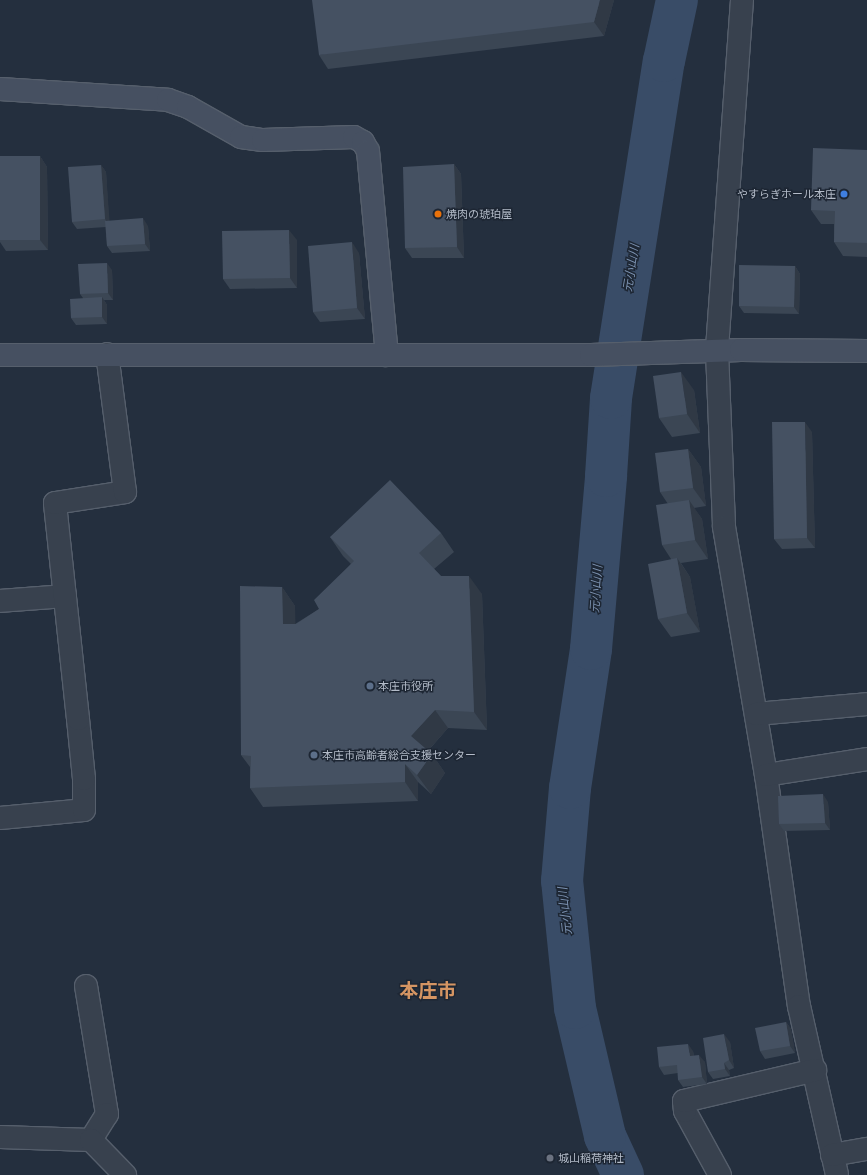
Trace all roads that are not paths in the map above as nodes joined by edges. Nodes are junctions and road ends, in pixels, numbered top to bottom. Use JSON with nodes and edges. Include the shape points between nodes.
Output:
{"nodes":[{"id":1,"x":742,"y":0,"type":"edge"},
{"id":2,"x":0,"y":89,"type":"edge"},
{"id":3,"x":867,"y":350,"type":"edge"},
{"id":4,"x":717,"y":351,"type":"junction"},
{"id":5,"x":107,"y":354,"type":"junction"},
{"id":6,"x":0,"y":355,"type":"edge"},
{"id":7,"x":387,"y":355,"type":"junction"},
{"id":8,"x":65,"y":596,"type":"junction"},
{"id":9,"x":0,"y":601,"type":"edge"},
{"id":10,"x":867,"y":704,"type":"edge"},
{"id":11,"x":756,"y":714,"type":"junction"},
{"id":12,"x":867,"y":759,"type":"edge"},
{"id":13,"x":766,"y":775,"type":"junction"},
{"id":14,"x":0,"y":818,"type":"edge"},
{"id":15,"x":86,"y":986,"type":"dead end"},
{"id":16,"x":815,"y":1070,"type":"junction"},
{"id":17,"x":0,"y":1137,"type":"edge"},
{"id":18,"x":91,"y":1140,"type":"junction"},
{"id":19,"x":867,"y":1149,"type":"edge"},
{"id":20,"x":835,"y":1165,"type":"edge"},
{"id":21,"x":125,"y":1175,"type":"edge"},
{"id":22,"x":720,"y":1175,"type":"edge"}],
"edges":[{"from":1,"to":4,"type":"street"},
{"from":2,"to":7,"type":"street","via":[[168,100],[188,107],[241,137],[264,140],[354,137],[363,142],[368,151]]},
{"from":3,"to":4,"type":"street"},
{"from":4,"to":7,"type":"street","via":[[590,355]]},
{"from":4,"to":11,"type":"street","via":[[724,527]]},
{"from":5,"to":6,"type":"street"},
{"from":5,"to":7,"type":"street"},
{"from":5,"to":8,"type":"street","via":[[125,492],[55,503]]},
{"from":8,"to":9,"type":"street"},
{"from":8,"to":14,"type":"street","via":[[84,779],[84,810]]},
{"from":10,"to":11,"type":"street"},
{"from":11,"to":13,"type":"street"},
{"from":12,"to":13,"type":"street"},
{"from":13,"to":16,"type":"street","via":[[799,1006]]},
{"from":15,"to":18,"type":"street","via":[[107,1114]]},
{"from":16,"to":20,"type":"street"},
{"from":16,"to":22,"type":"street","via":[[684,1101],[685,1112]]},
{"from":17,"to":18,"type":"street"},
{"from":18,"to":21,"type":"street"},
{"from":19,"to":20,"type":"street"}]}
